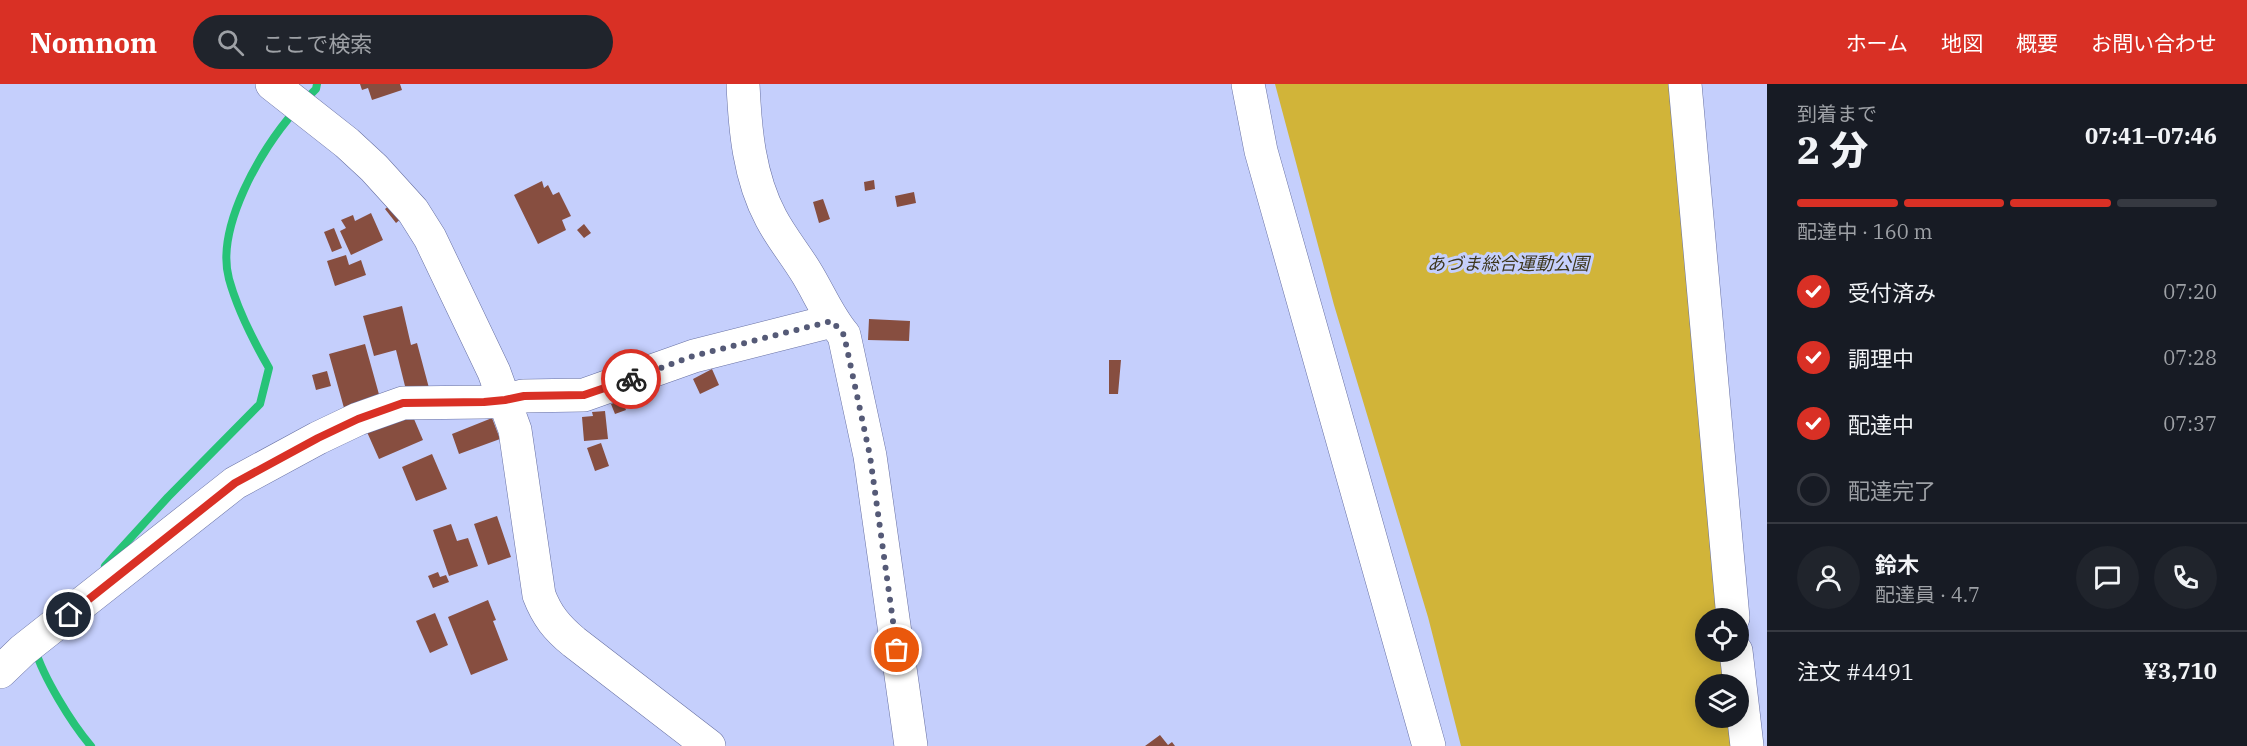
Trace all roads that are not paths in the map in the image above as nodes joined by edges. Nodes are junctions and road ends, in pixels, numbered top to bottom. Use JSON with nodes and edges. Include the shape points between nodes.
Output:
{"nodes":[{"id":1,"x":272,"y":84,"type":"edge"},
{"id":2,"x":742,"y":84,"type":"edge"},
{"id":3,"x":1248,"y":84,"type":"edge"},
{"id":4,"x":1685,"y":84,"type":"edge"},
{"id":5,"x":832,"y":321,"type":"junction"},
{"id":6,"x":505,"y":400,"type":"junction"},
{"id":7,"x":1732,"y":608,"type":"edge"},
{"id":8,"x":1737,"y":662,"type":"edge"},
{"id":9,"x":0,"y":672,"type":"edge"},
{"id":10,"x":709,"y":746,"type":"edge"},
{"id":11,"x":911,"y":746,"type":"edge"},
{"id":12,"x":1430,"y":746,"type":"edge"},
{"id":13,"x":1747,"y":746,"type":"edge"}],
"edges":[{"from":1,"to":6,"type":"street","via":[[347,143],[413,211],[445,266]]},
{"from":2,"to":5,"type":"street","via":[[744,121],[760,194]]},
{"from":3,"to":12,"type":"street","via":[[1261,152]]},
{"from":4,"to":7,"type":"street"},
{"from":5,"to":6,"type":"street","via":[[693,356],[584,395]]},
{"from":5,"to":11,"type":"street","via":[[844,335],[870,456]]},
{"from":6,"to":9,"type":"street","via":[[403,403],[337,428],[288,454],[235,483]]},
{"from":6,"to":10,"type":"street","via":[[515,430],[539,595],[546,613],[574,642]]},
{"from":8,"to":13,"type":"street"}]}
